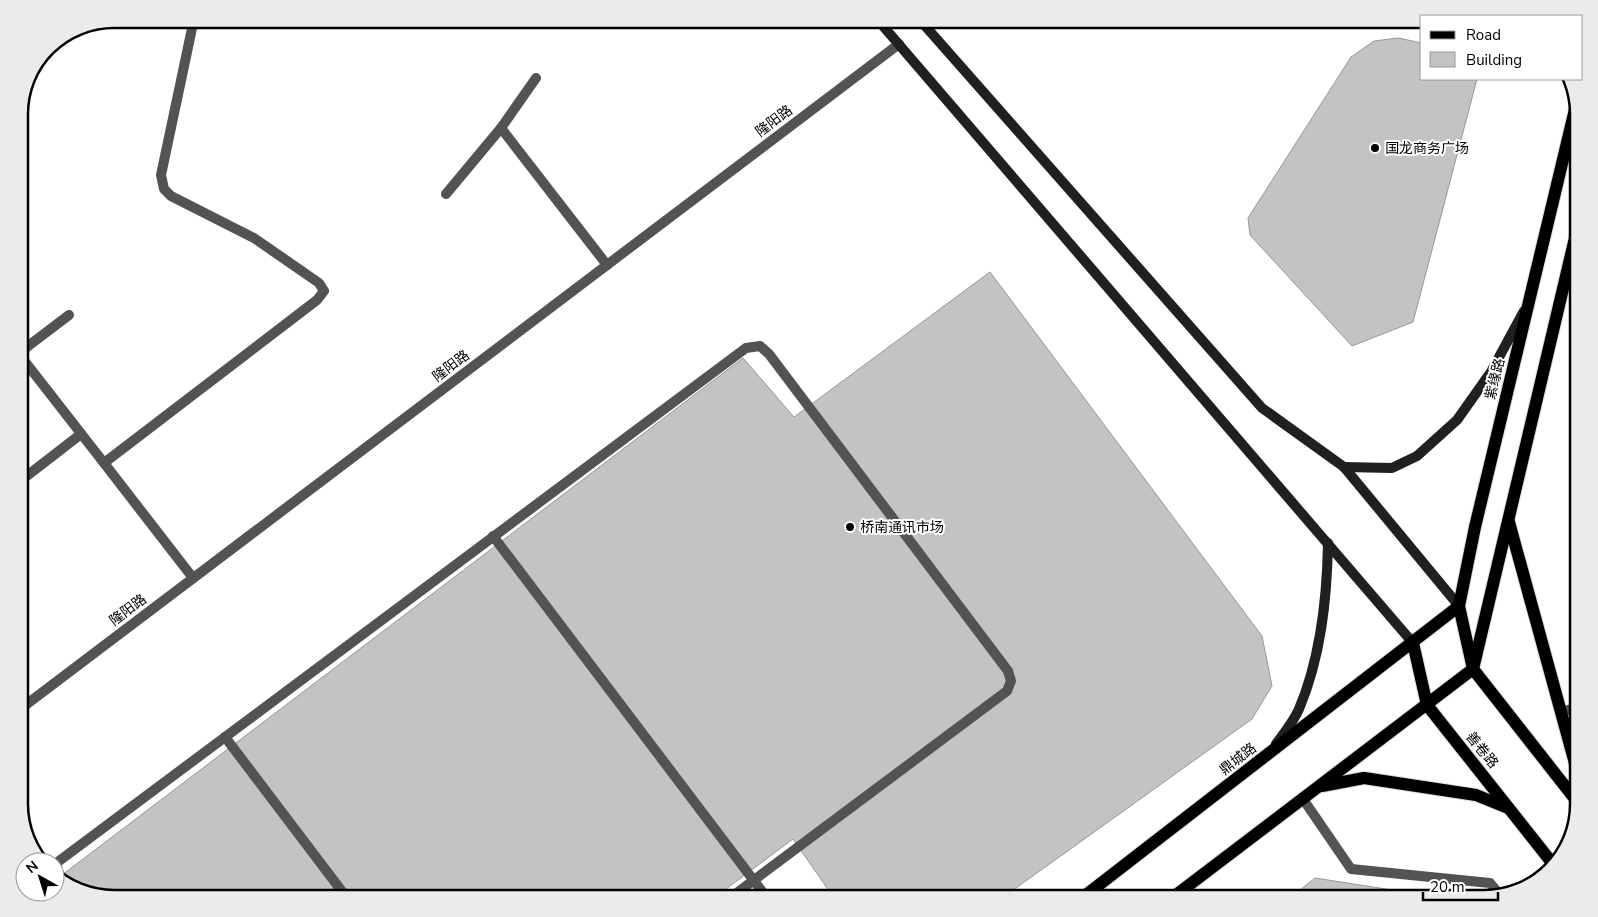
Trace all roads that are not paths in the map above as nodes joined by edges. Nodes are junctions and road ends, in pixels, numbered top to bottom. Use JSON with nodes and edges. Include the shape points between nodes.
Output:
{"nodes":[{"id":1,"x":192,"y":28,"type":"edge"},
{"id":2,"x":885,"y":28,"type":"edge"},
{"id":3,"x":927,"y":28,"type":"edge"},
{"id":4,"x":899,"y":44,"type":"junction"},
{"id":5,"x":536,"y":78,"type":"dead end"},
{"id":6,"x":501,"y":128,"type":"junction"},
{"id":7,"x":1570,"y":131,"type":"edge"},
{"id":8,"x":446,"y":194,"type":"dead end"},
{"id":9,"x":1570,"y":259,"type":"edge"},
{"id":10,"x":607,"y":264,"type":"junction"},
{"id":11,"x":1529,"y":301,"type":"junction"},
{"id":12,"x":69,"y":315,"type":"dead end"},
{"id":13,"x":28,"y":347,"type":"edge"},
{"id":14,"x":28,"y":366,"type":"edge"},
{"id":15,"x":81,"y":434,"type":"junction"},
{"id":16,"x":104,"y":463,"type":"junction"},
{"id":17,"x":1344,"y":466,"type":"junction"},
{"id":18,"x":28,"y":475,"type":"edge"},
{"id":19,"x":1508,"y":519,"type":"junction"},
{"id":20,"x":493,"y":536,"type":"junction"},
{"id":21,"x":1328,"y":543,"type":"junction"},
{"id":22,"x":193,"y":578,"type":"junction"},
{"id":23,"x":1460,"y":606,"type":"junction"},
{"id":24,"x":1413,"y":643,"type":"junction"},
{"id":25,"x":1473,"y":669,"type":"junction"},
{"id":26,"x":28,"y":703,"type":"edge"},
{"id":27,"x":1426,"y":705,"type":"junction"},
{"id":28,"x":1570,"y":710,"type":"edge"},
{"id":29,"x":1561,"y":712,"type":"junction"},
{"id":30,"x":225,"y":737,"type":"junction"},
{"id":31,"x":1570,"y":745,"type":"edge"},
{"id":32,"x":1271,"y":752,"type":"junction"},
{"id":33,"x":1320,"y":786,"type":"junction"},
{"id":34,"x":1570,"y":793,"type":"edge"},
{"id":35,"x":1303,"y":799,"type":"junction"},
{"id":36,"x":1510,"y":809,"type":"junction"},
{"id":37,"x":65,"y":857,"type":"edge"},
{"id":38,"x":1549,"y":860,"type":"edge"},
{"id":39,"x":754,"y":881,"type":"junction"},
{"id":40,"x":1495,"y":889,"type":"edge"},
{"id":41,"x":341,"y":890,"type":"edge"},
{"id":42,"x":741,"y":890,"type":"edge"},
{"id":43,"x":761,"y":890,"type":"edge"},
{"id":44,"x":1092,"y":890,"type":"edge"},
{"id":45,"x":1183,"y":890,"type":"edge"}],
"edges":[{"from":1,"to":16,"type":"street","via":[[161,175],[164,189],[171,196],[254,238],[319,282],[324,291],[317,300]]},
{"from":2,"to":4,"type":"main road"},
{"from":3,"to":17,"type":"main road","via":[[1262,408]]},
{"from":4,"to":10,"type":"street","name":"隆阳路"},
{"from":4,"to":21,"type":"main road"},
{"from":5,"to":6,"type":"street"},
{"from":6,"to":8,"type":"street"},
{"from":6,"to":10,"type":"street"},
{"from":7,"to":11,"type":"main road","name":"紫缘路"},
{"from":9,"to":19,"type":"main road"},
{"from":10,"to":22,"type":"street","name":"隆阳路"},
{"from":11,"to":17,"type":"main road","via":[[1485,380],[1457,420],[1424,450],[1392,468]]},
{"from":11,"to":23,"type":"main road","name":"紫缘路","via":[[1474,527]]},
{"from":12,"to":13,"type":"street"},
{"from":14,"to":15,"type":"street"},
{"from":15,"to":16,"type":"street"},
{"from":15,"to":18,"type":"street"},
{"from":16,"to":22,"type":"street"},
{"from":17,"to":23,"type":"main road"},
{"from":19,"to":25,"type":"main road"},
{"from":19,"to":29,"type":"main road"},
{"from":20,"to":30,"type":"street"},
{"from":20,"to":39,"type":"street"},
{"from":20,"to":39,"type":"street","via":[[746,348],[760,346],[769,354],[1008,671],[1011,681],[1007,691]]},
{"from":21,"to":24,"type":"main road"},
{"from":21,"to":32,"type":"main road","via":[[1322,624],[1311,675],[1299,710]]},
{"from":22,"to":26,"type":"street","name":"隆阳路"},
{"from":23,"to":24,"type":"main road"},
{"from":23,"to":25,"type":"main road"},
{"from":24,"to":27,"type":"main road","name":"善卷路"},
{"from":24,"to":32,"type":"main road","name":"鼎城路"},
{"from":25,"to":27,"type":"main road"},
{"from":25,"to":34,"type":"main road"},
{"from":27,"to":33,"type":"main road"},
{"from":27,"to":36,"type":"main road","name":"善卷路"},
{"from":28,"to":29,"type":"street"},
{"from":29,"to":31,"type":"main road"},
{"from":30,"to":37,"type":"street"},
{"from":30,"to":41,"type":"street"},
{"from":32,"to":44,"type":"main road","name":"鼎城路"},
{"from":33,"to":35,"type":"main road"},
{"from":33,"to":36,"type":"main road","via":[[1364,778],[1476,795]]},
{"from":35,"to":40,"type":"street","via":[[1351,869],[1490,883]]},
{"from":35,"to":45,"type":"main road"},
{"from":36,"to":38,"type":"main road","name":"善卷路"},
{"from":39,"to":42,"type":"street"},
{"from":39,"to":43,"type":"street"}]}
